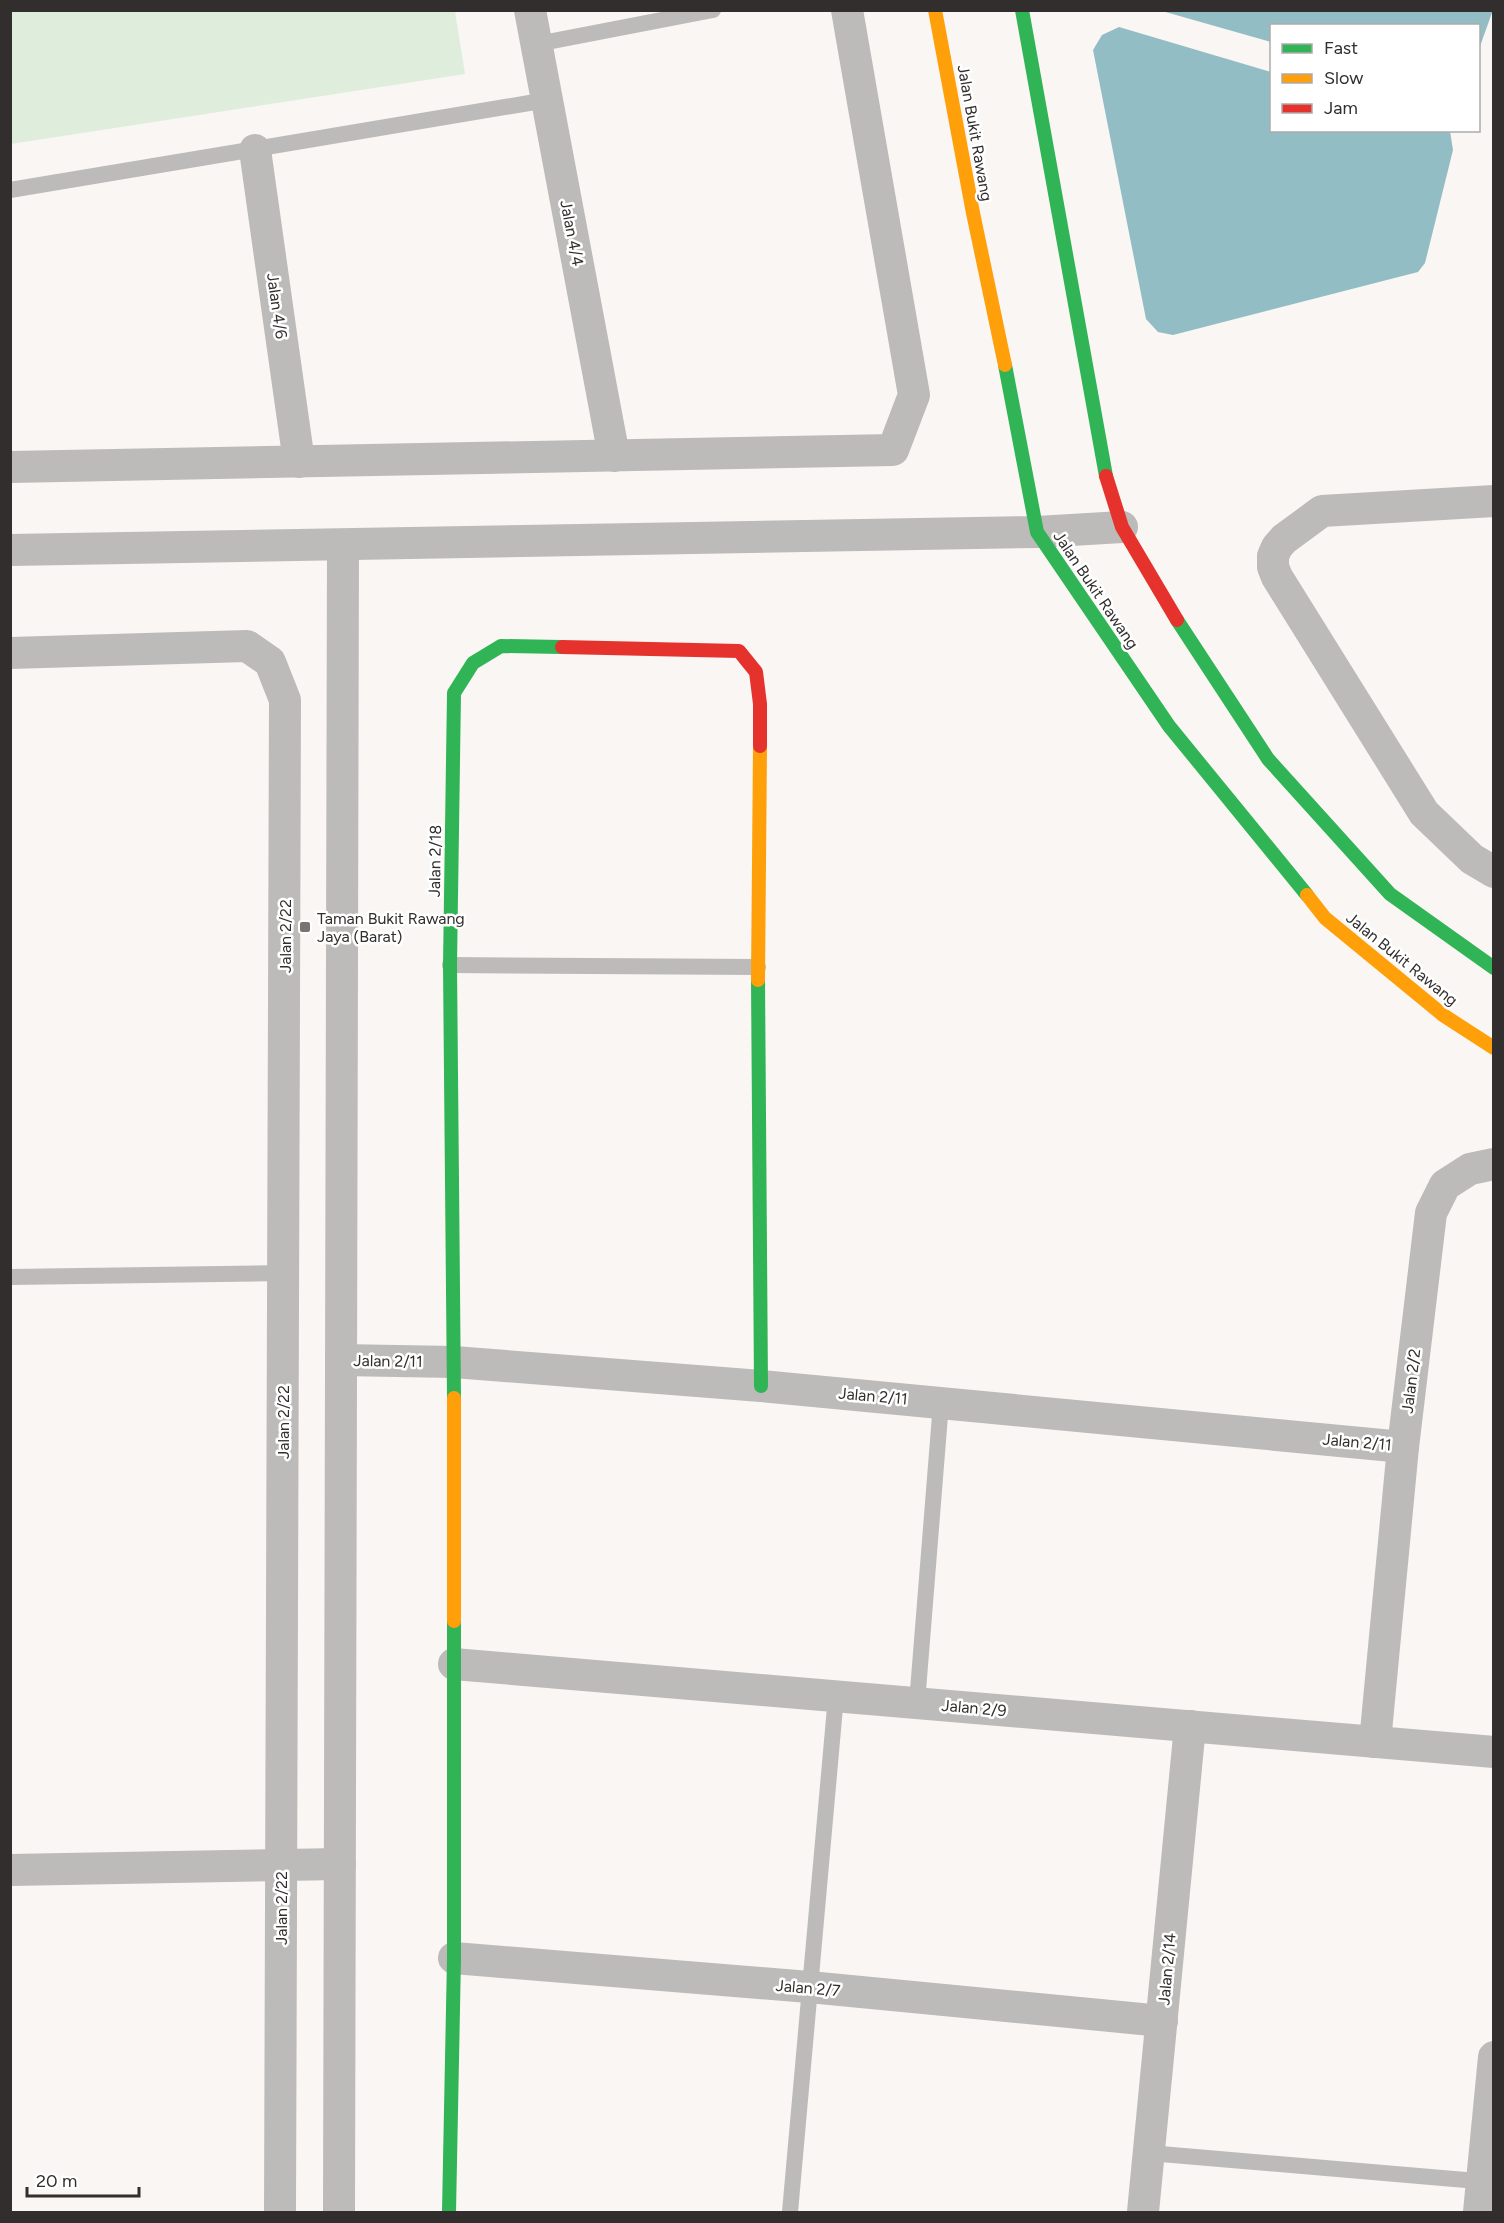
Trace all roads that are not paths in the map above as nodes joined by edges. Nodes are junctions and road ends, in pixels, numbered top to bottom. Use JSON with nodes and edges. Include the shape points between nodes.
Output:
{"nodes":[{"id":1,"x":530,"y":10,"type":"edge"},
{"id":2,"x":713,"y":10,"type":"edge"},
{"id":3,"x":847,"y":10,"type":"edge"},
{"id":4,"x":936,"y":10,"type":"edge"},
{"id":5,"x":1022,"y":10,"type":"edge"},
{"id":6,"x":537,"y":44,"type":"junction"},
{"id":7,"x":547,"y":100,"type":"junction"},
{"id":8,"x":255,"y":150,"type":"junction"},
{"id":9,"x":10,"y":190,"type":"edge"},
{"id":10,"x":614,"y":456,"type":"junction"},
{"id":11,"x":299,"y":462,"type":"junction"},
{"id":12,"x":10,"y":467,"type":"edge"},
{"id":13,"x":1494,"y":501,"type":"edge"},
{"id":14,"x":1122,"y":527,"type":"junction"},
{"id":15,"x":1037,"y":532,"type":"junction"},
{"id":16,"x":343,"y":544,"type":"junction"},
{"id":17,"x":11,"y":550,"type":"edge"},
{"id":18,"x":10,"y":653,"type":"edge"},
{"id":19,"x":1494,"y":872,"type":"edge"},
{"id":20,"x":450,"y":965,"type":"junction"},
{"id":21,"x":758,"y":967,"type":"junction"},
{"id":22,"x":1494,"y":968,"type":"edge"},
{"id":23,"x":1494,"y":1048,"type":"edge"},
{"id":24,"x":1494,"y":1164,"type":"edge"},
{"id":25,"x":284,"y":1273,"type":"junction"},
{"id":26,"x":10,"y":1276,"type":"edge"},
{"id":27,"x":341,"y":1360,"type":"junction"},
{"id":28,"x":454,"y":1362,"type":"junction"},
{"id":29,"x":761,"y":1386,"type":"junction"},
{"id":30,"x":941,"y":1402,"type":"junction"},
{"id":31,"x":1403,"y":1447,"type":"junction"},
{"id":32,"x":454,"y":1664,"type":"junction"},
{"id":33,"x":836,"y":1696,"type":"junction"},
{"id":34,"x":917,"y":1703,"type":"junction"},
{"id":35,"x":1190,"y":1726,"type":"junction"},
{"id":36,"x":1376,"y":1742,"type":"junction"},
{"id":37,"x":1494,"y":1752,"type":"edge"},
{"id":38,"x":340,"y":1864,"type":"junction"},
{"id":39,"x":282,"y":1865,"type":"junction"},
{"id":40,"x":10,"y":1870,"type":"edge"},
{"id":41,"x":454,"y":1958,"type":"junction"},
{"id":42,"x":809,"y":1988,"type":"junction"},
{"id":43,"x":1161,"y":2021,"type":"junction"},
{"id":44,"x":1494,"y":2057,"type":"edge"},
{"id":45,"x":1149,"y":2153,"type":"junction"},
{"id":46,"x":1488,"y":2182,"type":"edge"},
{"id":47,"x":280,"y":2212,"type":"edge"},
{"id":48,"x":339,"y":2212,"type":"edge"},
{"id":49,"x":450,"y":2212,"type":"edge"},
{"id":50,"x":790,"y":2212,"type":"edge"},
{"id":51,"x":1143,"y":2212,"type":"edge"},
{"id":52,"x":1479,"y":2212,"type":"edge"}],
"edges":[{"from":1,"to":6,"type":"street","name":"Jalan 4/4"},
{"from":2,"to":6,"type":"lane"},
{"from":3,"to":10,"type":"street","via":[[914,395],[892,450]]},
{"from":4,"to":15,"type":"street","name":"Jalan Bukit Rawang"},
{"from":5,"to":14,"type":"street","via":[[1104,465]]},
{"from":6,"to":7,"type":"street","name":"Jalan 4/4"},
{"from":7,"to":8,"type":"lane"},
{"from":7,"to":10,"type":"street","name":"Jalan 4/4"},
{"from":8,"to":9,"type":"lane"},
{"from":8,"to":11,"type":"street","name":"Jalan 4/6"},
{"from":10,"to":11,"type":"street"},
{"from":11,"to":12,"type":"street"},
{"from":13,"to":19,"type":"street","via":[[1322,511],[1277,547],[1273,567],[1424,813],[1472,860]]},
{"from":14,"to":15,"type":"street"},
{"from":14,"to":22,"type":"street","via":[[1184,632],[1268,759],[1390,894]]},
{"from":15,"to":16,"type":"street"},
{"from":15,"to":23,"type":"street","name":"Jalan Bukit Rawang","via":[[1169,726],[1325,918],[1443,1015]]},
{"from":16,"to":17,"type":"street"},
{"from":16,"to":27,"type":"street"},
{"from":18,"to":25,"type":"street","name":"Jalan 2/22","via":[[248,646],[270,662],[285,700]]},
{"from":20,"to":21,"type":"lane"},
{"from":20,"to":21,"type":"street","name":"Jalan 2/18","via":[[454,693],[473,663],[501,646],[739,651],[756,672],[760,704]]},
{"from":20,"to":28,"type":"street","name":"Jalan 2/18"},
{"from":21,"to":29,"type":"street"},
{"from":24,"to":31,"type":"street","name":"Jalan 2/2","via":[[1470,1168],[1445,1185],[1431,1213]]},
{"from":25,"to":26,"type":"lane"},
{"from":25,"to":39,"type":"street","name":"Jalan 2/22"},
{"from":27,"to":28,"type":"street","name":"Jalan 2/11"},
{"from":27,"to":38,"type":"street"},
{"from":28,"to":29,"type":"street","name":"Jalan 2/11"},
{"from":28,"to":32,"type":"street","name":"Jalan 2/18"},
{"from":29,"to":30,"type":"street","name":"Jalan 2/11"},
{"from":30,"to":31,"type":"street","name":"Jalan 2/11"},
{"from":30,"to":34,"type":"lane"},
{"from":31,"to":36,"type":"street","name":"Jalan 2/2"},
{"from":32,"to":33,"type":"street","name":"Jalan 2/9"},
{"from":32,"to":41,"type":"street","name":"Jalan 2/18"},
{"from":33,"to":34,"type":"street","name":"Jalan 2/9"},
{"from":33,"to":42,"type":"lane"},
{"from":34,"to":35,"type":"street","name":"Jalan 2/9"},
{"from":35,"to":36,"type":"street","name":"Jalan 2/9"},
{"from":35,"to":43,"type":"street","name":"Jalan 2/14"},
{"from":36,"to":37,"type":"street","name":"Jalan 2/9"},
{"from":38,"to":39,"type":"street"},
{"from":38,"to":48,"type":"street"},
{"from":39,"to":40,"type":"street"},
{"from":39,"to":47,"type":"street","name":"Jalan 2/22"},
{"from":41,"to":42,"type":"street","name":"Jalan 2/7"},
{"from":41,"to":49,"type":"street","name":"Jalan 2/18"},
{"from":42,"to":43,"type":"street","name":"Jalan 2/7"},
{"from":42,"to":50,"type":"lane"},
{"from":43,"to":45,"type":"street","name":"Jalan 2/14"},
{"from":44,"to":46,"type":"street"},
{"from":45,"to":46,"type":"lane"},
{"from":45,"to":51,"type":"street","name":"Jalan 2/14"},
{"from":46,"to":52,"type":"street"}]}
